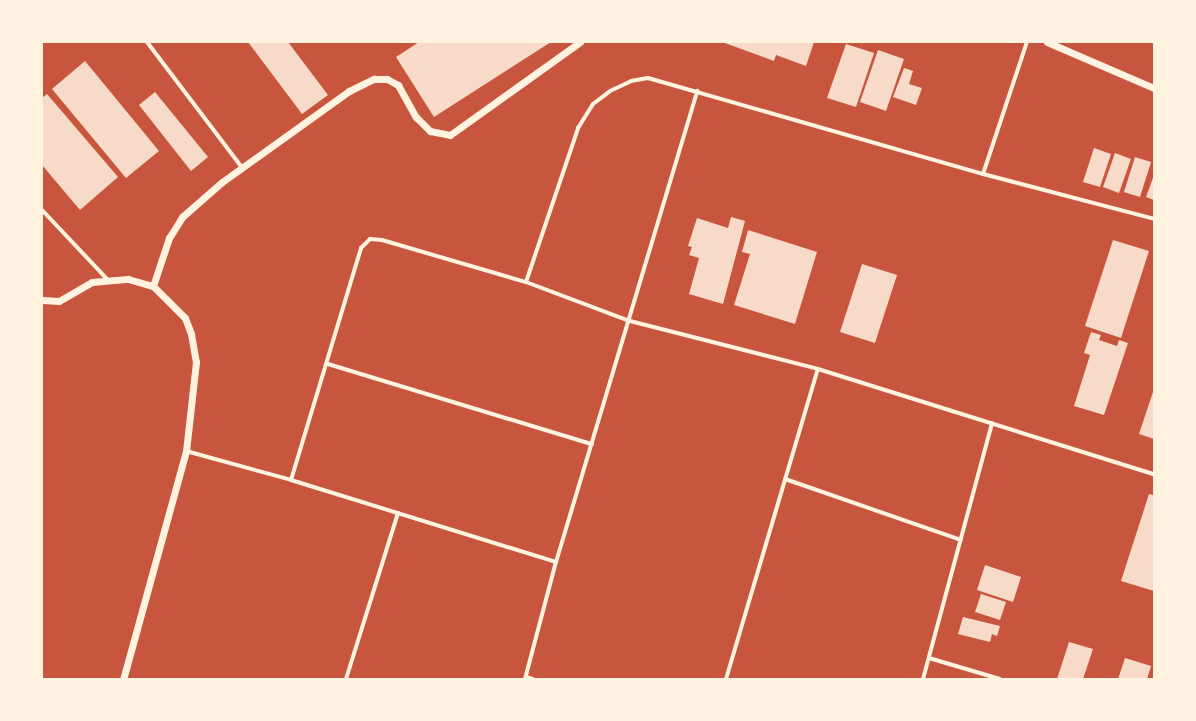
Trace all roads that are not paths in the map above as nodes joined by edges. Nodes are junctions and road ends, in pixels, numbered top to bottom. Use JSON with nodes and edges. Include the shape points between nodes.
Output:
{"nodes":[{"id":1,"x":147,"y":42,"type":"edge"},
{"id":2,"x":580,"y":42,"type":"edge"},
{"id":3,"x":1027,"y":42,"type":"edge"},
{"id":4,"x":1047,"y":42,"type":"edge"},
{"id":5,"x":1154,"y":88,"type":"edge"},
{"id":6,"x":697,"y":91,"type":"junction"},
{"id":7,"x":243,"y":169,"type":"junction"},
{"id":8,"x":983,"y":174,"type":"junction"},
{"id":9,"x":42,"y":210,"type":"edge"},
{"id":10,"x":1154,"y":219,"type":"edge"},
{"id":11,"x":108,"y":280,"type":"junction"},
{"id":12,"x":526,"y":282,"type":"junction"},
{"id":13,"x":153,"y":286,"type":"junction"},
{"id":14,"x":42,"y":300,"type":"edge"},
{"id":15,"x":630,"y":321,"type":"junction"},
{"id":16,"x":328,"y":364,"type":"junction"},
{"id":17,"x":818,"y":370,"type":"junction"},
{"id":18,"x":992,"y":423,"type":"junction"},
{"id":19,"x":592,"y":444,"type":"junction"},
{"id":20,"x":186,"y":451,"type":"junction"},
{"id":21,"x":1154,"y":474,"type":"edge"},
{"id":22,"x":785,"y":479,"type":"junction"},
{"id":23,"x":291,"y":480,"type":"junction"},
{"id":24,"x":398,"y":513,"type":"junction"},
{"id":25,"x":961,"y":540,"type":"junction"},
{"id":26,"x":556,"y":562,"type":"junction"},
{"id":27,"x":929,"y":658,"type":"junction"},
{"id":28,"x":525,"y":678,"type":"edge"},
{"id":29,"x":123,"y":679,"type":"edge"},
{"id":30,"x":346,"y":679,"type":"edge"},
{"id":31,"x":533,"y":679,"type":"edge"},
{"id":32,"x":726,"y":679,"type":"edge"},
{"id":33,"x":923,"y":679,"type":"edge"},
{"id":34,"x":1000,"y":679,"type":"edge"}],
"edges":[{"from":1,"to":7,"type":"street"},
{"from":2,"to":7,"type":"street","via":[[450,135],[430,131],[416,117],[398,85],[387,79],[374,79],[349,91]]},
{"from":3,"to":8,"type":"street"},
{"from":4,"to":5,"type":"street"},
{"from":6,"to":8,"type":"street"},
{"from":6,"to":12,"type":"street","via":[[648,78],[632,81],[593,104],[570,146]]},
{"from":6,"to":15,"type":"street"},
{"from":7,"to":13,"type":"street","via":[[222,182],[182,217],[169,238]]},
{"from":8,"to":10,"type":"street"},
{"from":9,"to":11,"type":"street"},
{"from":11,"to":13,"type":"street","via":[[128,279]]},
{"from":11,"to":14,"type":"street","via":[[92,282],[59,301]]},
{"from":12,"to":15,"type":"street"},
{"from":12,"to":16,"type":"street","via":[[382,240],[370,239],[361,248]]},
{"from":13,"to":20,"type":"street","via":[[185,318],[194,348],[195,390]]},
{"from":15,"to":17,"type":"street"},
{"from":15,"to":19,"type":"street"},
{"from":16,"to":19,"type":"street"},
{"from":16,"to":23,"type":"street"},
{"from":17,"to":18,"type":"street"},
{"from":17,"to":22,"type":"street"},
{"from":18,"to":21,"type":"street"},
{"from":18,"to":25,"type":"street"},
{"from":19,"to":26,"type":"street"},
{"from":20,"to":23,"type":"street"},
{"from":20,"to":29,"type":"street"},
{"from":22,"to":25,"type":"street"},
{"from":22,"to":32,"type":"street"},
{"from":23,"to":24,"type":"street"},
{"from":24,"to":26,"type":"street"},
{"from":24,"to":30,"type":"street"},
{"from":25,"to":27,"type":"street"},
{"from":26,"to":28,"type":"street"},
{"from":27,"to":33,"type":"street"},
{"from":27,"to":34,"type":"street"},
{"from":28,"to":31,"type":"street"}]}
